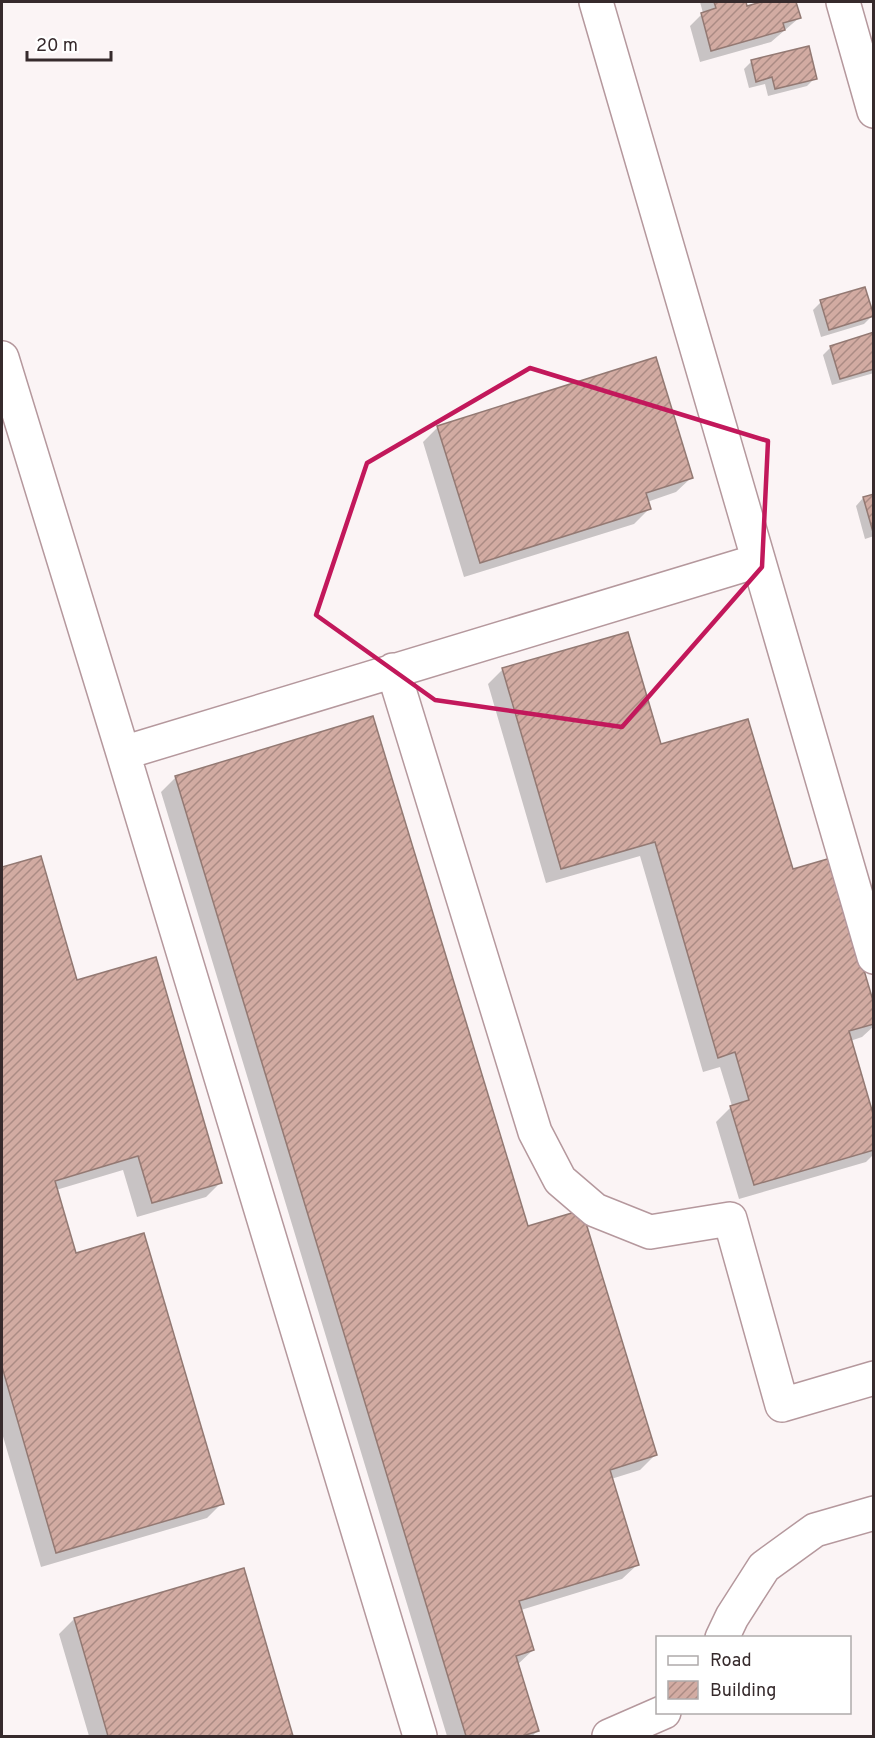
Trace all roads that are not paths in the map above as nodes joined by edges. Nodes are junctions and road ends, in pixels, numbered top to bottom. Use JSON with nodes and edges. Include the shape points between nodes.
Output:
{"nodes":[{"id":1,"x":596,"y":2,"type":"edge"},
{"id":2,"x":843,"y":2,"type":"edge"},
{"id":3,"x":873,"y":111,"type":"edge"},
{"id":4,"x":2,"y":358,"type":"edge"},
{"id":5,"x":757,"y":561,"type":"junction"},
{"id":6,"x":393,"y":670,"type":"junction"},
{"id":7,"x":123,"y":753,"type":"junction"},
{"id":8,"x":873,"y":957,"type":"edge"},
{"id":9,"x":873,"y":1378,"type":"edge"},
{"id":10,"x":873,"y":1513,"type":"edge"},
{"id":11,"x":723,"y":1636,"type":"edge"},
{"id":12,"x":662,"y":1714,"type":"edge"},
{"id":13,"x":420,"y":1737,"type":"edge"},
{"id":14,"x":609,"y":1737,"type":"edge"}],
"edges":[{"from":1,"to":5,"type":"street"},
{"from":2,"to":3,"type":"street"},
{"from":4,"to":7,"type":"street"},
{"from":5,"to":6,"type":"street"},
{"from":5,"to":8,"type":"street"},
{"from":6,"to":7,"type":"street"},
{"from":6,"to":9,"type":"street","via":[[535,1132],[560,1180],[596,1210],[650,1232],[730,1219],[782,1405]]},
{"from":7,"to":13,"type":"street"},
{"from":10,"to":11,"type":"street","via":[[814,1530],[764,1568]]},
{"from":12,"to":14,"type":"street"}]}
